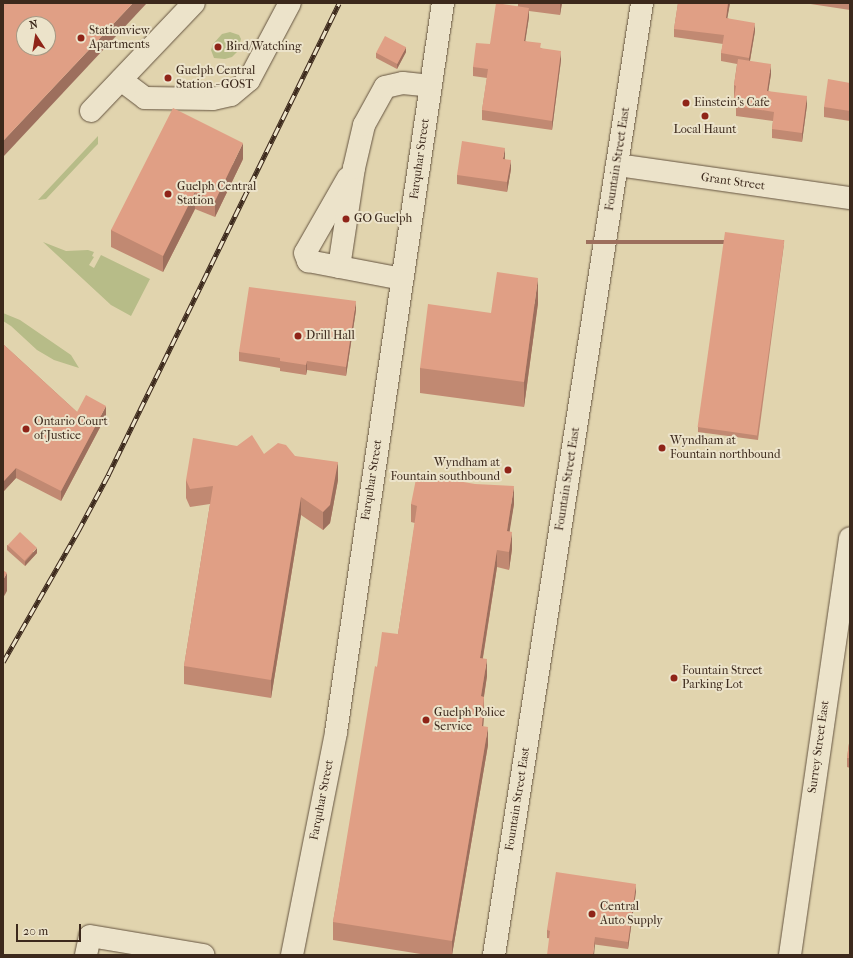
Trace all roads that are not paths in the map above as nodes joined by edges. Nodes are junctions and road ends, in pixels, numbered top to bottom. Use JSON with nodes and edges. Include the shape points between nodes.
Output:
{"nodes":[{"id":1,"x":194,"y":3,"type":"edge"},
{"id":2,"x":290,"y":3,"type":"edge"},
{"id":3,"x":443,"y":3,"type":"edge"},
{"id":4,"x":642,"y":3,"type":"edge"},
{"id":5,"x":121,"y":80,"type":"junction"},
{"id":6,"x":430,"y":86,"type":"junction"},
{"id":7,"x":91,"y":111,"type":"dead end"},
{"id":8,"x":617,"y":165,"type":"junction"},
{"id":9,"x":354,"y":168,"type":"junction"},
{"id":10,"x":850,"y":198,"type":"edge"},
{"id":11,"x":339,"y":267,"type":"junction"},
{"id":12,"x":402,"y":279,"type":"junction"},
{"id":13,"x":850,"y":538,"type":"edge"},
{"id":14,"x":86,"y":955,"type":"edge"},
{"id":15,"x":203,"y":955,"type":"edge"},
{"id":16,"x":292,"y":955,"type":"edge"},
{"id":17,"x":494,"y":955,"type":"edge"},
{"id":18,"x":790,"y":955,"type":"edge"}],
"edges":[{"from":1,"to":5,"type":"street"},
{"from":2,"to":5,"type":"street","via":[[248,80],[231,95],[213,99],[145,98]]},
{"from":3,"to":6,"type":"street","name":"Farquhar Street"},
{"from":4,"to":8,"type":"street","name":"Fountain Street East"},
{"from":5,"to":7,"type":"street"},
{"from":6,"to":9,"type":"street","via":[[403,83],[385,88],[364,125]]},
{"from":6,"to":12,"type":"street","name":"Farquhar Street"},
{"from":8,"to":10,"type":"street","name":"Grant Street"},
{"from":8,"to":17,"type":"street","name":"Fountain Street East"},
{"from":9,"to":11,"type":"street"},
{"from":9,"to":11,"type":"street","via":[[305,253],[308,261]]},
{"from":11,"to":12,"type":"street"},
{"from":12,"to":16,"type":"street","name":"Farquhar Street","via":[[336,732]]},
{"from":13,"to":18,"type":"street","name":"Surrey Street East"},
{"from":14,"to":15,"type":"street","via":[[90,936]]}]}
